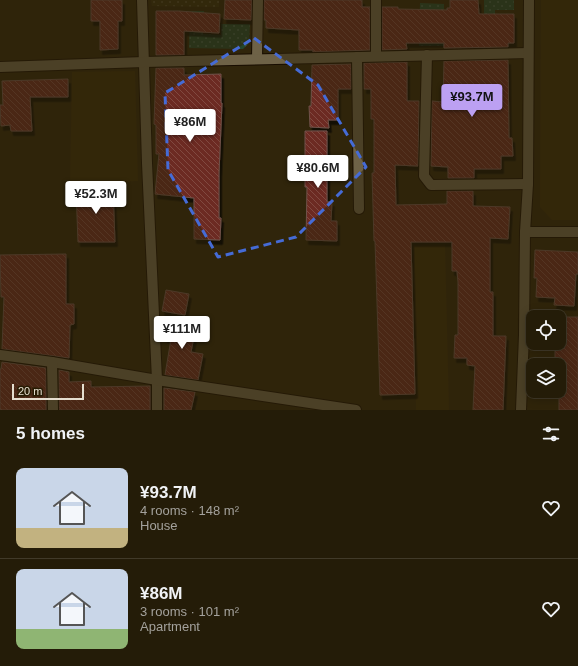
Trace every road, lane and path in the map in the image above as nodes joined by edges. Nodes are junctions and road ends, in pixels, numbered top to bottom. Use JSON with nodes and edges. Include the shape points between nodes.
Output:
{"nodes":[{"id":1,"x":142,"y":0,"type":"edge"},
{"id":2,"x":258,"y":0,"type":"edge"},
{"id":3,"x":376,"y":0,"type":"edge"},
{"id":4,"x":529,"y":0,"type":"edge"},
{"id":5,"x":528,"y":53,"type":"junction"},
{"id":6,"x":427,"y":55,"type":"junction"},
{"id":7,"x":376,"y":56,"type":"junction"},
{"id":8,"x":357,"y":57,"type":"junction"},
{"id":9,"x":257,"y":59,"type":"junction"},
{"id":10,"x":144,"y":62,"type":"junction"},
{"id":11,"x":0,"y":67,"type":"edge"},
{"id":12,"x":528,"y":184,"type":"junction"},
{"id":13,"x":359,"y":209,"type":"dead end"},
{"id":14,"x":525,"y":232,"type":"junction"},
{"id":15,"x":578,"y":232,"type":"edge"},
{"id":16,"x":0,"y":355,"type":"edge"},
{"id":17,"x":52,"y":362,"type":"junction"},
{"id":18,"x":157,"y":380,"type":"junction"},
{"id":19,"x":53,"y":410,"type":"edge"},
{"id":20,"x":157,"y":410,"type":"edge"},
{"id":21,"x":356,"y":410,"type":"edge"},
{"id":22,"x":522,"y":410,"type":"edge"}],
"edges":[{"from":1,"to":10,"type":"street"},
{"from":2,"to":9,"type":"street"},
{"from":3,"to":7,"type":"street"},
{"from":4,"to":5,"type":"street"},
{"from":5,"to":6,"type":"street"},
{"from":5,"to":12,"type":"street"},
{"from":6,"to":7,"type":"street"},
{"from":6,"to":12,"type":"street","via":[[424,176],[431,185]]},
{"from":7,"to":8,"type":"street"},
{"from":8,"to":9,"type":"street"},
{"from":8,"to":13,"type":"street"},
{"from":9,"to":10,"type":"street"},
{"from":10,"to":11,"type":"street"},
{"from":10,"to":18,"type":"street"},
{"from":12,"to":14,"type":"street"},
{"from":14,"to":15,"type":"street"},
{"from":14,"to":22,"type":"street"},
{"from":16,"to":17,"type":"street"},
{"from":17,"to":18,"type":"street"},
{"from":17,"to":19,"type":"street"},
{"from":18,"to":20,"type":"street"},
{"from":18,"to":21,"type":"street"}]}
